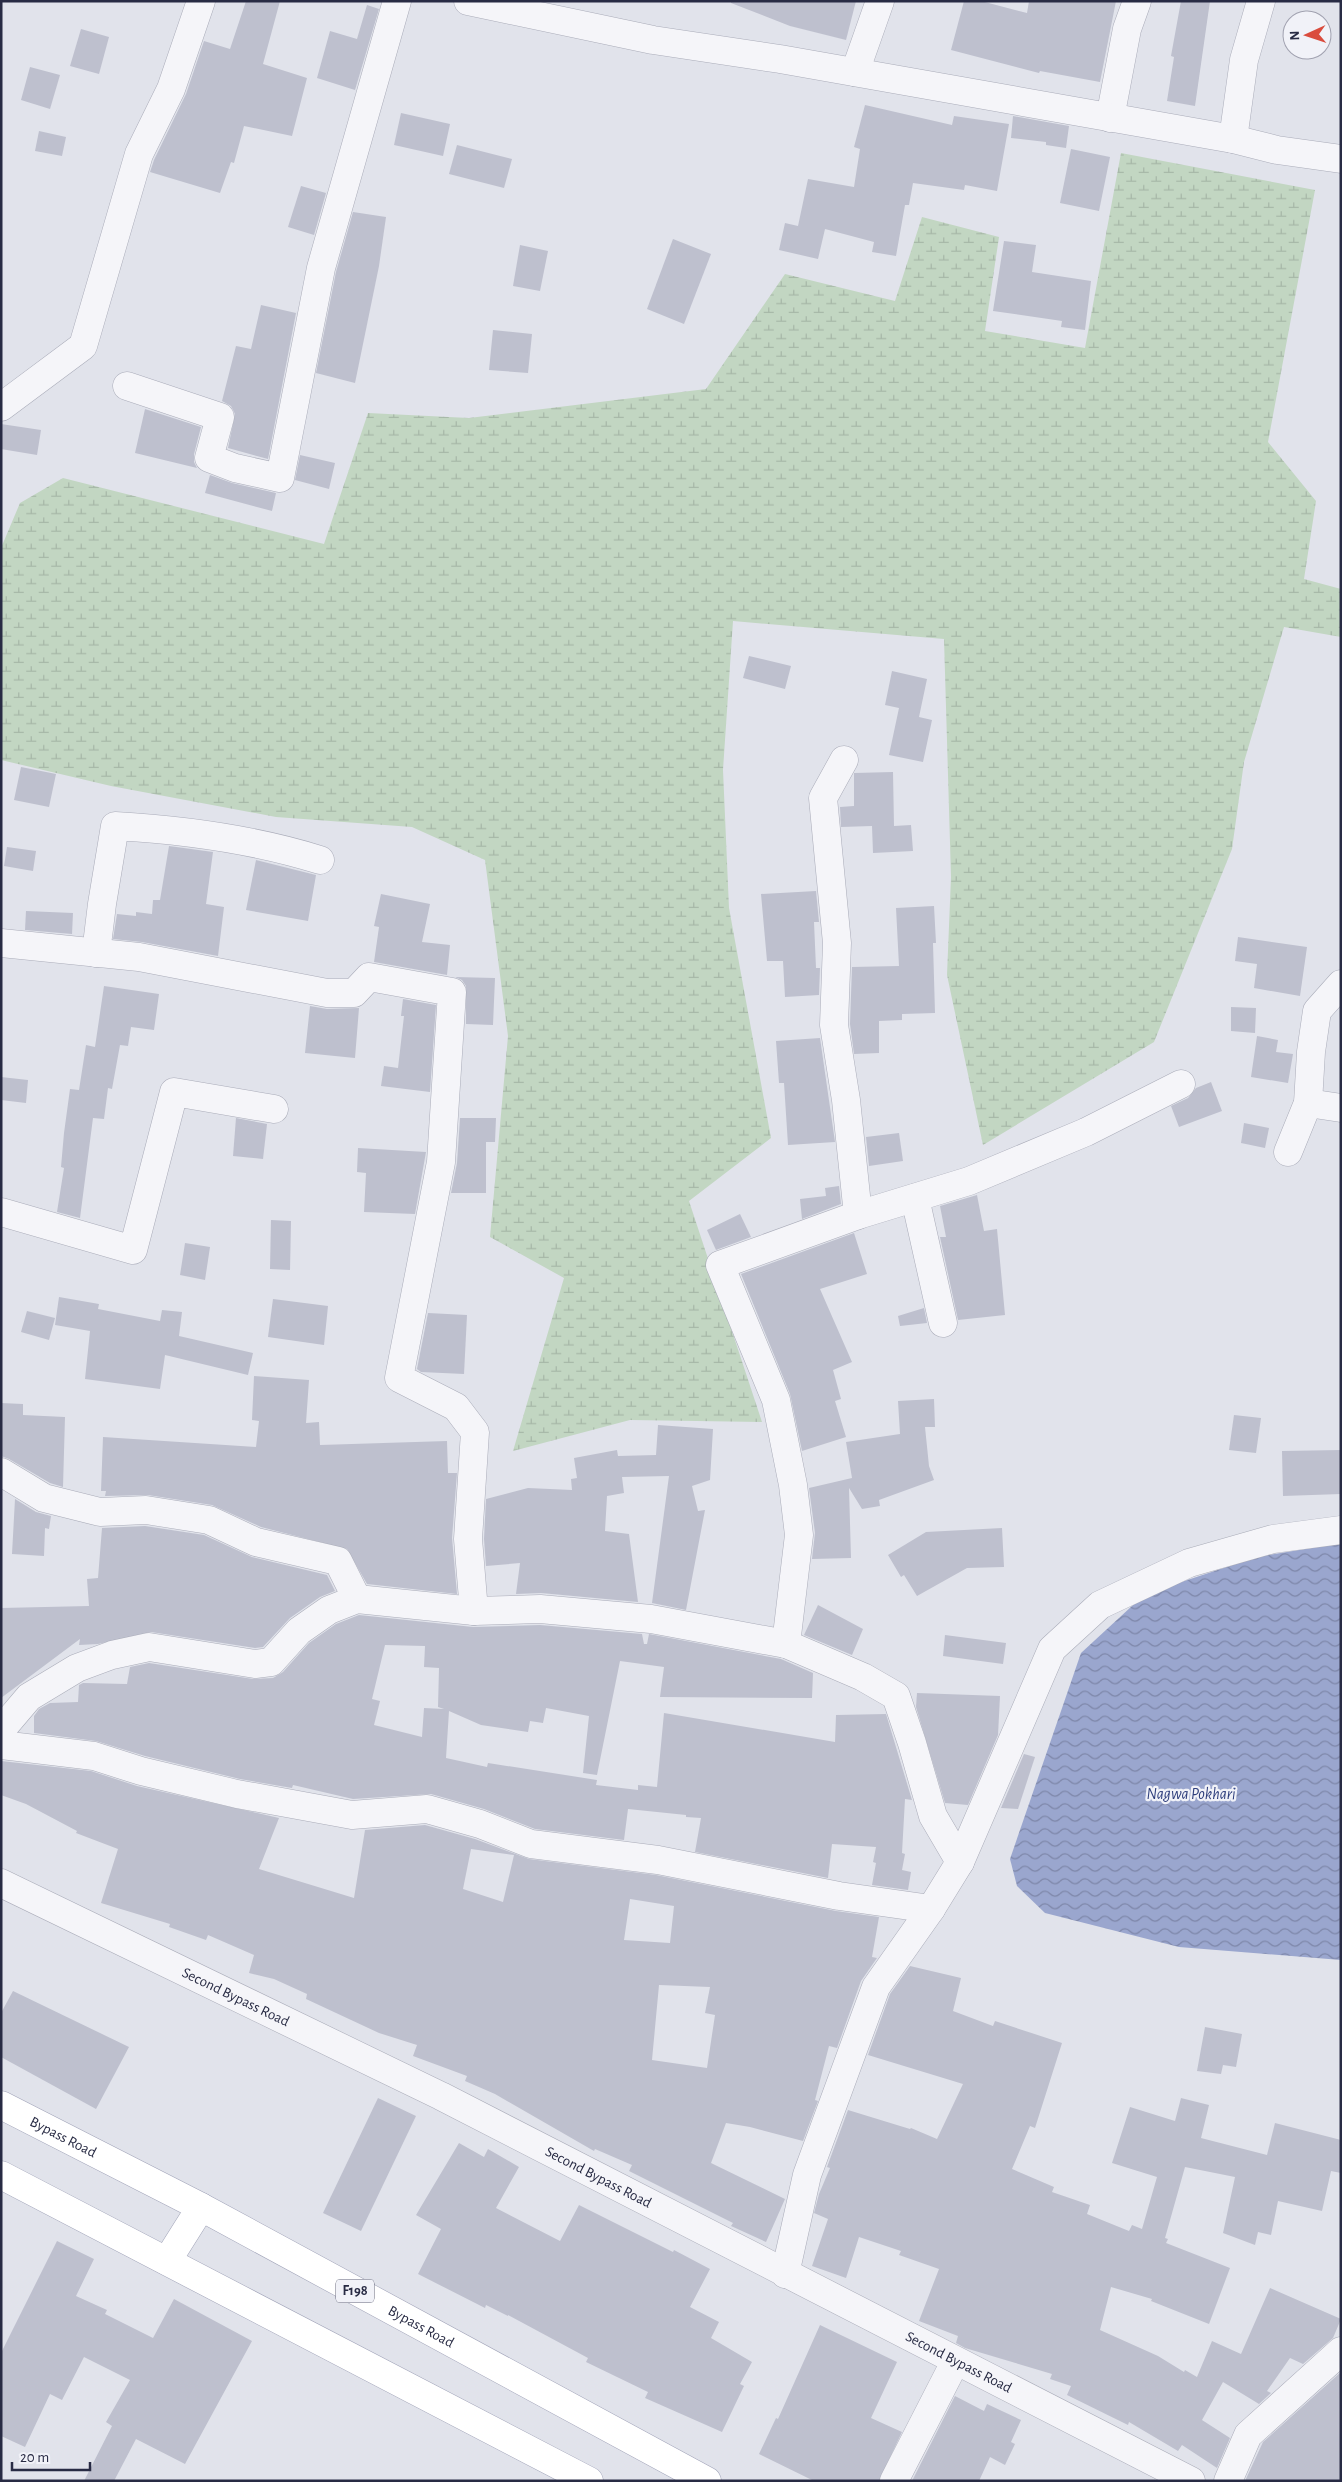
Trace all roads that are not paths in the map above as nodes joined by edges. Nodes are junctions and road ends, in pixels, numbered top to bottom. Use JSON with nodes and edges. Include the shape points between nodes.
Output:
{"nodes":[{"id":1,"x":201,"y":1,"type":"edge"},
{"id":2,"x":397,"y":1,"type":"edge"},
{"id":3,"x":468,"y":1,"type":"edge"},
{"id":4,"x":880,"y":1,"type":"edge"},
{"id":5,"x":1137,"y":1,"type":"edge"},
{"id":6,"x":1261,"y":1,"type":"edge"},
{"id":7,"x":501,"y":4,"type":"edge"},
{"id":8,"x":855,"y":72,"type":"junction"},
{"id":9,"x":1110,"y":118,"type":"junction"},
{"id":10,"x":1233,"y":139,"type":"junction"},
{"id":11,"x":1341,"y":159,"type":"edge"},
{"id":12,"x":127,"y":386,"type":"dead end"},
{"id":13,"x":1,"y":407,"type":"edge"},
{"id":14,"x":844,"y":760,"type":"dead end"},
{"id":15,"x":320,"y":860,"type":"dead end"},
{"id":16,"x":1,"y":943,"type":"edge"},
{"id":17,"x":96,"y":953,"type":"junction"},
{"id":18,"x":1341,"y":984,"type":"edge"},
{"id":19,"x":1181,"y":1084,"type":"dead end"},
{"id":20,"x":1308,"y":1103,"type":"junction"},
{"id":21,"x":1341,"y":1108,"type":"edge"},
{"id":22,"x":274,"y":1109,"type":"dead end"},
{"id":23,"x":1288,"y":1152,"type":"dead end"},
{"id":24,"x":915,"y":1198,"type":"junction"},
{"id":25,"x":1,"y":1212,"type":"edge"},
{"id":26,"x":858,"y":1215,"type":"junction"},
{"id":27,"x":943,"y":1323,"type":"dead end"},
{"id":28,"x":1,"y":1472,"type":"edge"},
{"id":29,"x":1341,"y":1530,"type":"edge"},
{"id":30,"x":357,"y":1599,"type":"junction"},
{"id":31,"x":474,"y":1611,"type":"junction"},
{"id":32,"x":786,"y":1644,"type":"junction"},
{"id":33,"x":1,"y":1730,"type":"edge"},
{"id":34,"x":1,"y":1744,"type":"edge"},
{"id":35,"x":960,"y":1862,"type":"junction"},
{"id":36,"x":1,"y":1884,"type":"edge"},
{"id":37,"x":930,"y":1909,"type":"junction"},
{"id":38,"x":1,"y":2105,"type":"edge"},
{"id":39,"x":1,"y":2175,"type":"edge"},
{"id":40,"x":201,"y":2207,"type":"junction"},
{"id":41,"x":167,"y":2261,"type":"junction"},
{"id":42,"x":785,"y":2274,"type":"junction"},
{"id":43,"x":1341,"y":2352,"type":"edge"},
{"id":44,"x":955,"y":2362,"type":"junction"},
{"id":45,"x":589,"y":2481,"type":"edge"},
{"id":46,"x":707,"y":2481,"type":"edge"},
{"id":47,"x":894,"y":2481,"type":"edge"},
{"id":48,"x":1191,"y":2481,"type":"edge"},
{"id":49,"x":1228,"y":2481,"type":"edge"}],
"edges":[{"from":1,"to":13,"type":"street","via":[[171,90],[139,154],[83,346]]},
{"from":2,"to":12,"type":"street","via":[[321,268],[280,478],[235,468],[209,458],[220,417]]},
{"from":3,"to":7,"type":"street"},
{"from":4,"to":8,"type":"street"},
{"from":5,"to":9,"type":"street","via":[[1127,29]]},
{"from":6,"to":10,"type":"street","via":[[1244,60]]},
{"from":7,"to":8,"type":"street","via":[[653,40]]},
{"from":8,"to":9,"type":"street"},
{"from":9,"to":10,"type":"street"},
{"from":10,"to":11,"type":"street","via":[[1277,150]]},
{"from":14,"to":26,"type":"street","via":[[823,798],[837,943],[834,1025],[846,1100]]},
{"from":15,"to":17,"type":"street","via":[[287,850],[183,830],[116,826]]},
{"from":16,"to":17,"type":"street"},
{"from":17,"to":31,"type":"street","via":[[139,957],[327,993],[354,993],[369,977],[452,992],[441,1162],[399,1378],[456,1407],[474,1432],[468,1539]]},
{"from":18,"to":20,"type":"street","via":[[1318,1011]]},
{"from":19,"to":24,"type":"street","via":[[1086,1132],[969,1181]]},
{"from":20,"to":21,"type":"street"},
{"from":20,"to":23,"type":"street"},
{"from":22,"to":25,"type":"street","via":[[174,1092],[132,1250]]},
{"from":24,"to":26,"type":"street"},
{"from":24,"to":27,"type":"street"},
{"from":26,"to":32,"type":"street","via":[[720,1265],[776,1400],[793,1485],[799,1535]]},
{"from":28,"to":30,"type":"street","via":[[44,1498],[100,1512],[146,1510],[209,1520],[256,1542],[338,1560]]},
{"from":29,"to":35,"type":"street","via":[[1273,1538],[1189,1563],[1100,1606],[1052,1649]]},
{"from":30,"to":31,"type":"street"},
{"from":30,"to":33,"type":"street","via":[[329,1610],[299,1631],[271,1662],[256,1664],[149,1647],[112,1655],[76,1668],[28,1697]]},
{"from":31,"to":32,"type":"street","via":[[540,1609],[650,1619]]},
{"from":32,"to":35,"type":"street","via":[[863,1676],[896,1696],[933,1816]]},
{"from":34,"to":37,"type":"street","via":[[94,1756],[140,1772],[352,1815],[427,1808],[531,1844],[658,1860],[838,1896]]},
{"from":35,"to":37,"type":"street"},
{"from":36,"to":42,"type":"street","name":"Second Bypass Road","via":[[441,2096]]},
{"from":37,"to":42,"type":"street","via":[[876,1987],[807,2175]]},
{"from":38,"to":40,"type":"main road","name":"Bypass Road","number":"F198"},
{"from":39,"to":41,"type":"main road"},
{"from":40,"to":41,"type":"main road"},
{"from":40,"to":46,"type":"main road","name":"Bypass Road","number":"F198"},
{"from":41,"to":45,"type":"main road"},
{"from":42,"to":44,"type":"street","name":"Second Bypass Road"},
{"from":43,"to":49,"type":"street","via":[[1248,2435]]},
{"from":44,"to":47,"type":"street"},
{"from":44,"to":48,"type":"street","name":"Second Bypass Road"}]}
